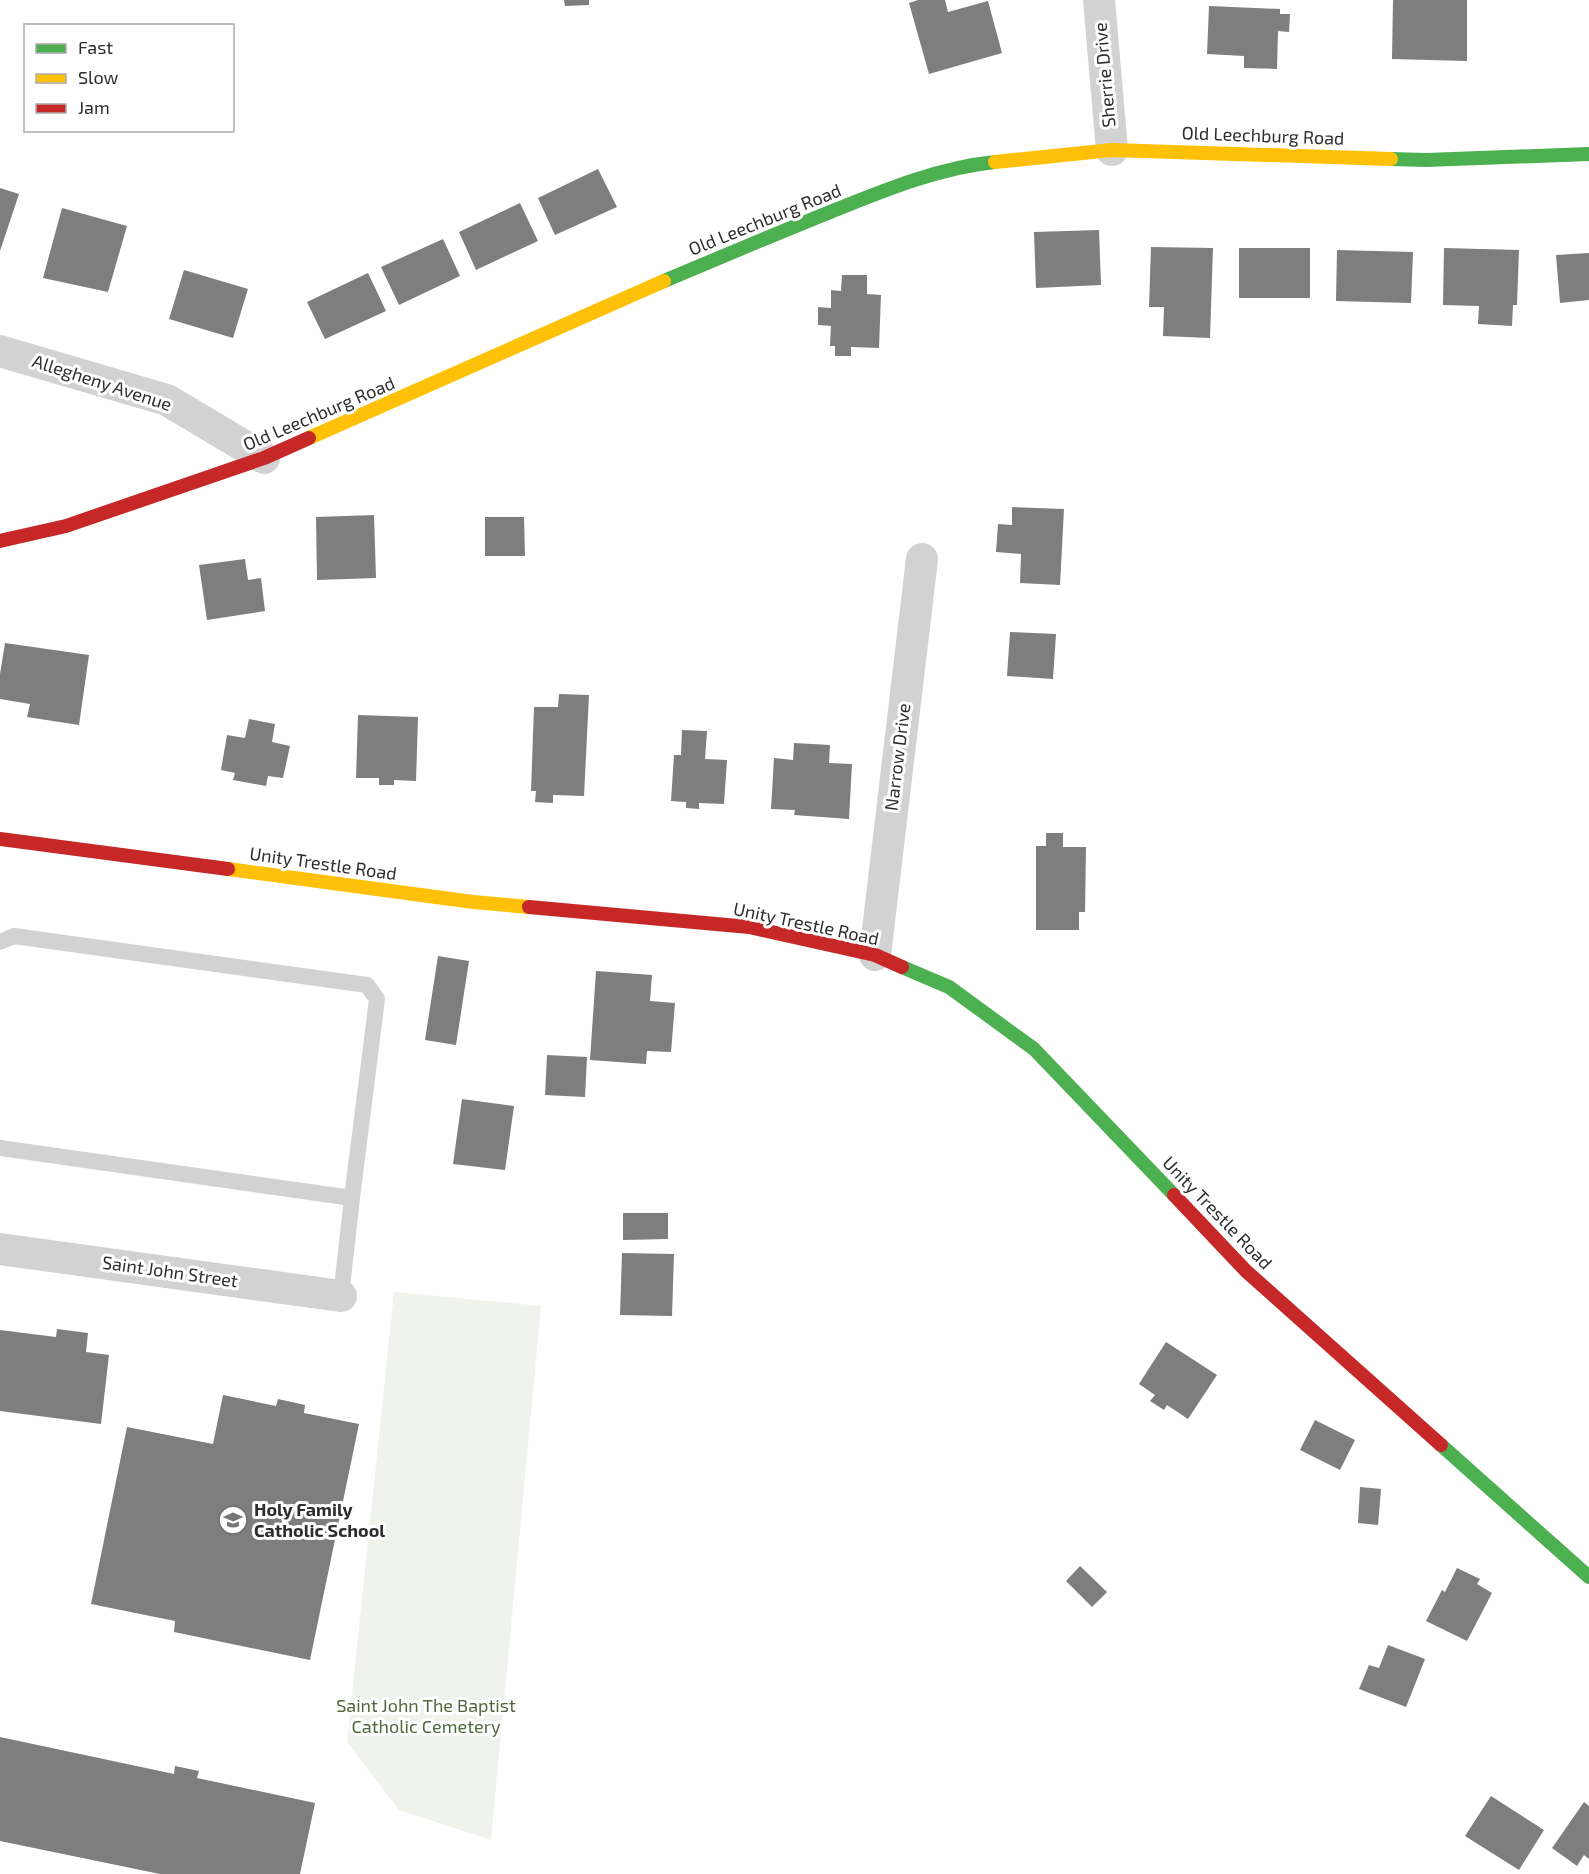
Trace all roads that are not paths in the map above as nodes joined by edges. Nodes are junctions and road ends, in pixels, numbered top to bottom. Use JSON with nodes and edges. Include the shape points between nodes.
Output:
{"nodes":[{"id":1,"x":1099,"y":0,"type":"edge"},
{"id":2,"x":1112,"y":150,"type":"junction"},
{"id":3,"x":1589,"y":154,"type":"edge"},
{"id":4,"x":0,"y":351,"type":"edge"},
{"id":5,"x":264,"y":458,"type":"junction"},
{"id":6,"x":0,"y":541,"type":"edge"},
{"id":7,"x":922,"y":559,"type":"dead end"},
{"id":8,"x":0,"y":839,"type":"edge"},
{"id":9,"x":0,"y":942,"type":"edge"},
{"id":10,"x":875,"y":955,"type":"junction"},
{"id":11,"x":0,"y":1148,"type":"edge"},
{"id":12,"x":352,"y":1198,"type":"junction"},
{"id":13,"x":0,"y":1249,"type":"edge"},
{"id":14,"x":341,"y":1296,"type":"joint"},
{"id":15,"x":1589,"y":1577,"type":"edge"}],
"edges":[{"from":1,"to":2,"type":"street","name":"Sherrie Drive"},
{"from":2,"to":3,"type":"street","name":"Old Leechburg Road","via":[[1426,160]]},
{"from":2,"to":5,"type":"street","name":"Old Leechburg Road","via":[[975,164],[897,185],[724,255]]},
{"from":4,"to":5,"type":"street","name":"Allegheny Avenue","via":[[167,400]]},
{"from":5,"to":6,"type":"street","name":"Old Leechburg Road","via":[[66,526]]},
{"from":7,"to":10,"type":"street","name":"Narrow Drive"},
{"from":8,"to":10,"type":"street","name":"Unity Trestle Road","via":[[472,902],[749,927]]},
{"from":9,"to":12,"type":"lane","via":[[14,936],[367,985],[377,999]]},
{"from":10,"to":15,"type":"street","name":"Unity Trestle Road","via":[[949,987],[1034,1049],[1246,1271]]},
{"from":11,"to":12,"type":"lane"},
{"from":12,"to":14,"type":"lane"},
{"from":13,"to":14,"type":"street","name":"Saint John Street"}]}
